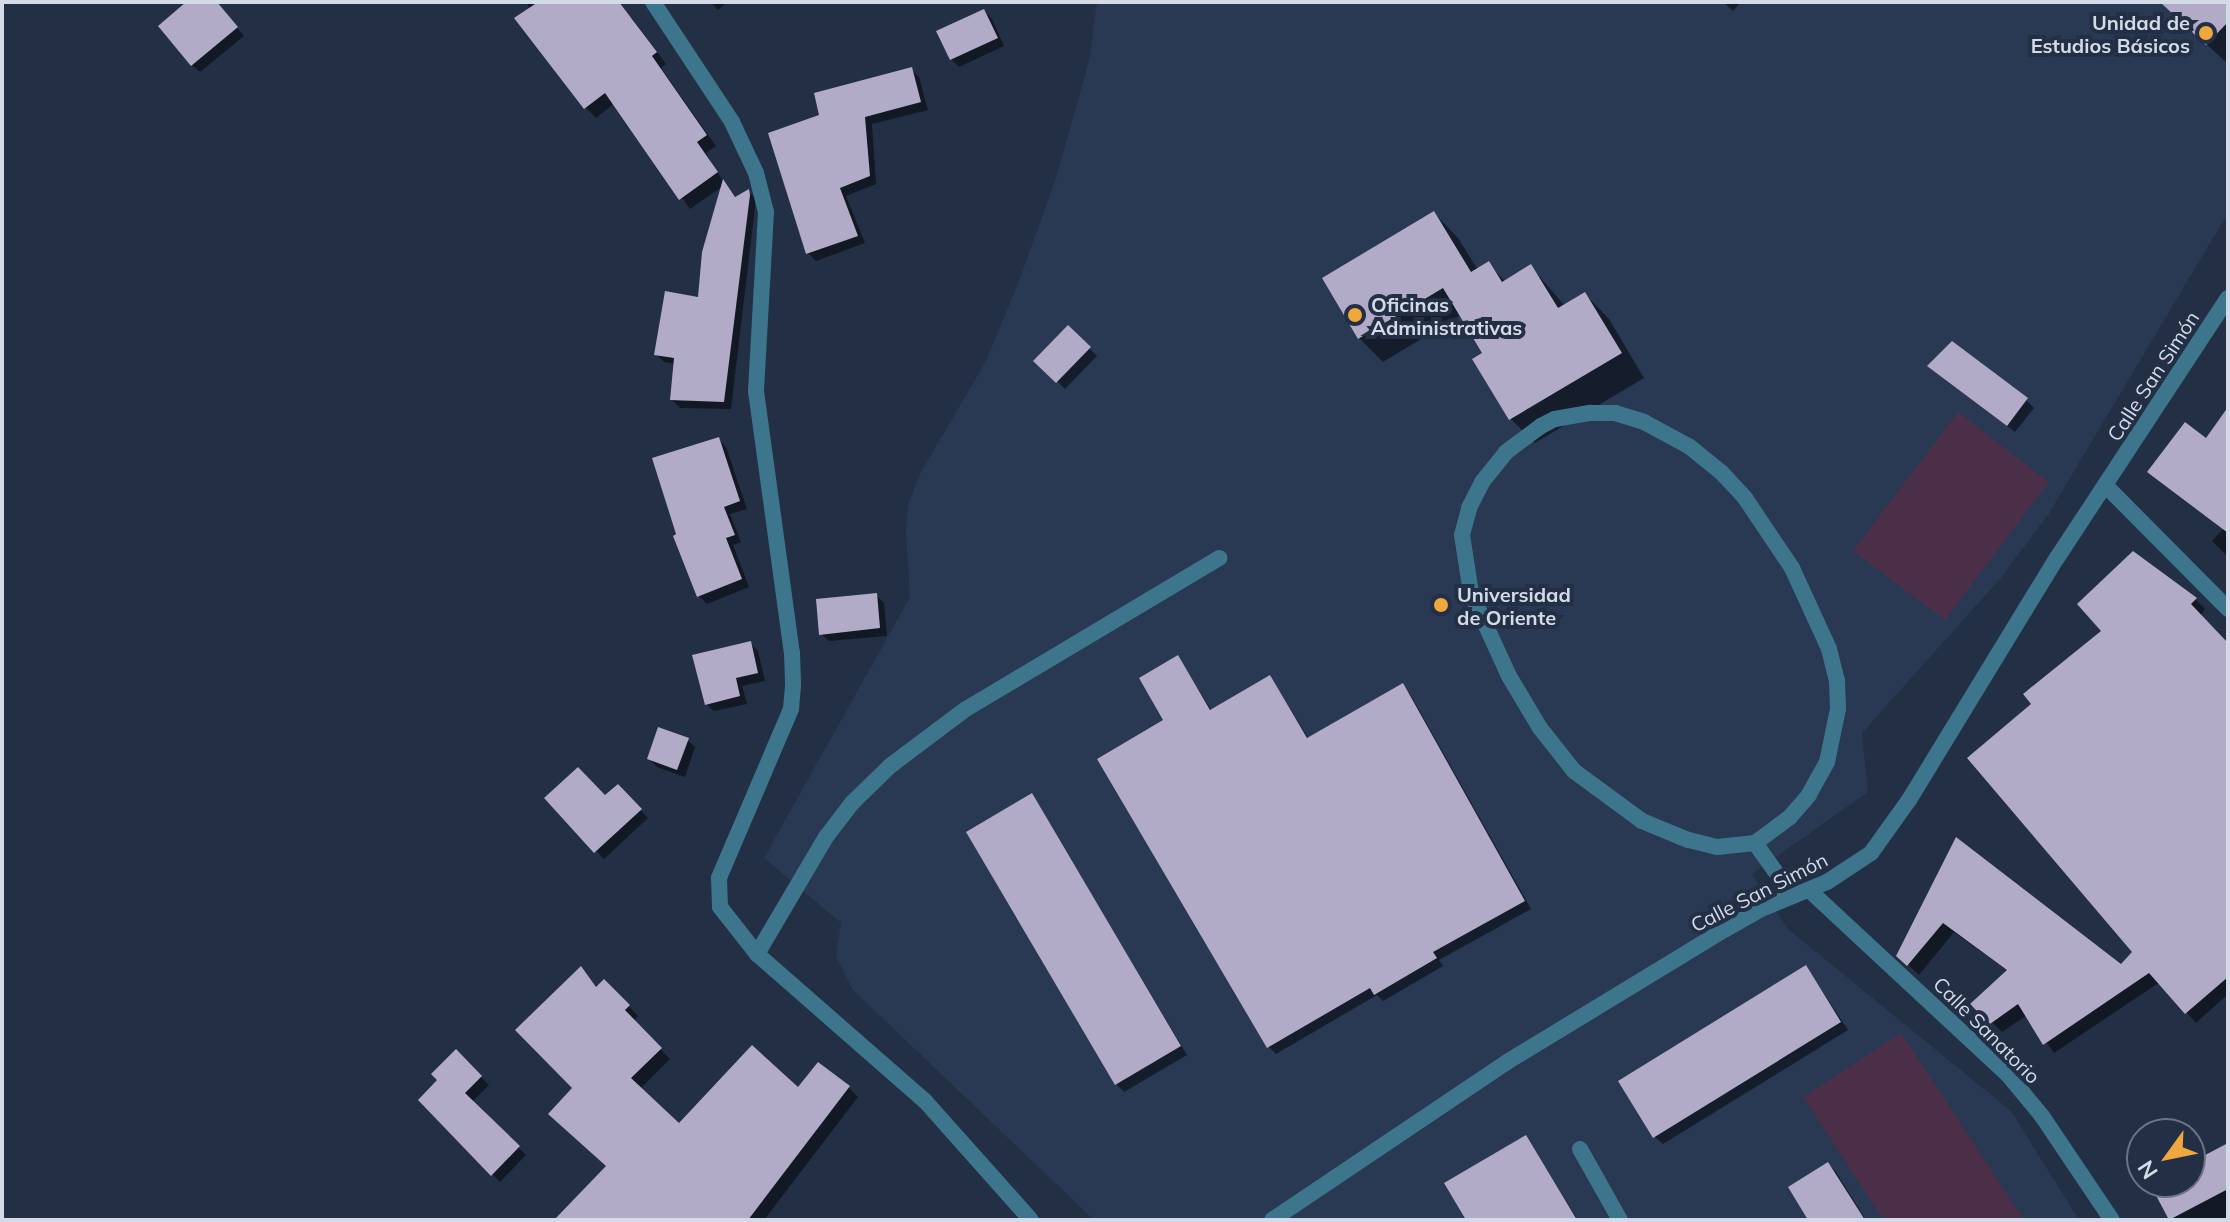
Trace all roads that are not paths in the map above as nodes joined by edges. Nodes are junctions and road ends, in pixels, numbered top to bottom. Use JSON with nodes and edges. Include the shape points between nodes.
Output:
{"nodes":[{"id":1,"x":653,"y":2,"type":"edge"},
{"id":2,"x":2228,"y":298,"type":"edge"},
{"id":3,"x":2105,"y":485,"type":"junction"},
{"id":4,"x":1219,"y":558,"type":"dead end"},
{"id":5,"x":2228,"y":609,"type":"edge"},
{"id":6,"x":1755,"y":843,"type":"junction"},
{"id":7,"x":1801,"y":893,"type":"junction"},
{"id":8,"x":757,"y":954,"type":"junction"},
{"id":9,"x":1580,"y":1149,"type":"dead end"},
{"id":10,"x":1031,"y":1220,"type":"edge"},
{"id":11,"x":1272,"y":1220,"type":"edge"},
{"id":12,"x":1620,"y":1220,"type":"edge"},
{"id":13,"x":2112,"y":1220,"type":"edge"}],
"edges":[{"from":1,"to":8,"type":"street","via":[[732,122],[756,173],[766,212],[756,391],[793,686],[791,709],[719,878],[723,915]]},
{"from":2,"to":3,"type":"street","name":"Calle San Simón"},
{"from":3,"to":5,"type":"street"},
{"from":3,"to":7,"type":"street","name":"Calle San Simón","via":[[1892,827],[1871,853]]},
{"from":4,"to":8,"type":"street","via":[[966,709],[890,766],[826,837]]},
{"from":6,"to":6,"type":"street","via":[[1790,817],[1827,762],[1838,709],[1837,680],[1816,616],[1792,568],[1745,498],[1690,447],[1615,413],[1555,419],[1506,452],[1469,508],[1462,535],[1464,561],[1487,632],[1540,728],[1574,771],[1606,798],[1642,821],[1688,840],[1717,847]]},
{"from":6,"to":7,"type":"street","name":"Calle Sanatorio"},
{"from":7,"to":11,"type":"street","name":"Calle San Simón","via":[[1726,929],[1507,1062]]},
{"from":7,"to":13,"type":"street","name":"Calle Sanatorio","via":[[2008,1075]]},
{"from":8,"to":10,"type":"street","via":[[925,1101]]},
{"from":9,"to":12,"type":"street"}]}
